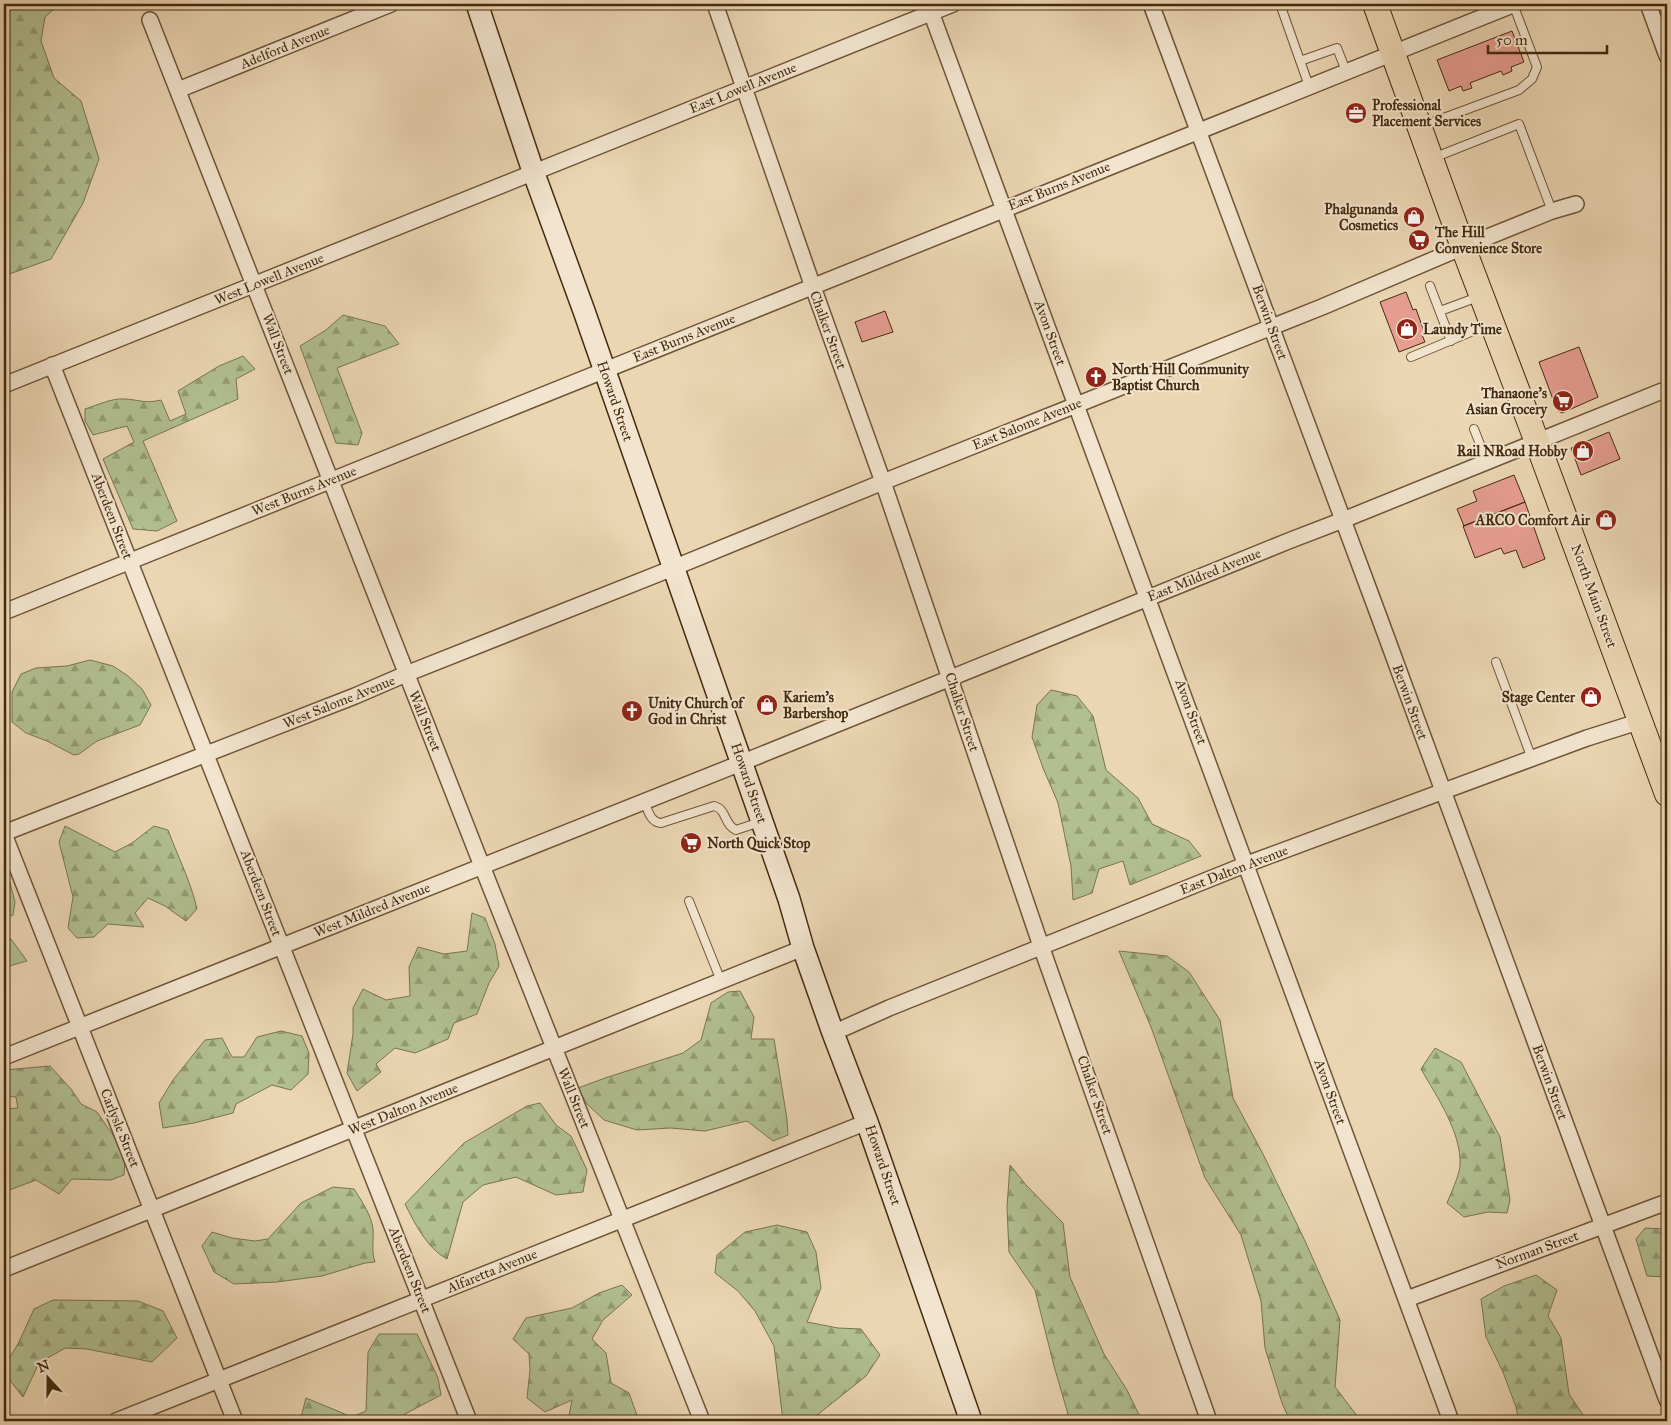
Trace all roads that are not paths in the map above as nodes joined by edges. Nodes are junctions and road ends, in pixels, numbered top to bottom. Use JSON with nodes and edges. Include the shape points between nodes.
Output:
{"nodes":[{"id":1,"x":391,"y":4,"type":"edge"},
{"id":2,"x":477,"y":4,"type":"edge"},
{"id":3,"x":715,"y":4,"type":"edge"},
{"id":4,"x":953,"y":4,"type":"edge"},
{"id":5,"x":1151,"y":4,"type":"edge"},
{"id":6,"x":1280,"y":4,"type":"edge"},
{"id":7,"x":1375,"y":4,"type":"edge"},
{"id":8,"x":1514,"y":4,"type":"edge"},
{"id":9,"x":1648,"y":4,"type":"edge"},
{"id":10,"x":930,"y":8,"type":"edge"},
{"id":11,"x":150,"y":20,"type":"dead end"},
{"id":12,"x":1392,"y":53,"type":"junction"},
{"id":13,"x":1667,"y":56,"type":"edge"},
{"id":14,"x":1300,"y":61,"type":"junction"},
{"id":15,"x":1346,"y":71,"type":"junction"},
{"id":16,"x":1309,"y":86,"type":"junction"},
{"id":17,"x":743,"y":88,"type":"junction"},
{"id":18,"x":178,"y":90,"type":"junction"},
{"id":19,"x":1420,"y":126,"type":"junction"},
{"id":20,"x":1198,"y":130,"type":"junction"},
{"id":21,"x":1432,"y":158,"type":"junction"},
{"id":22,"x":533,"y":172,"type":"junction"},
{"id":23,"x":1576,"y":204,"type":"dead end"},
{"id":24,"x":1004,"y":208,"type":"junction"},
{"id":25,"x":1552,"y":211,"type":"junction"},
{"id":26,"x":1463,"y":247,"type":"junction"},
{"id":27,"x":255,"y":285,"type":"junction"},
{"id":28,"x":1430,"y":286,"type":"dead end"},
{"id":29,"x":813,"y":287,"type":"junction"},
{"id":30,"x":1482,"y":296,"type":"junction"},
{"id":31,"x":1440,"y":311,"type":"junction"},
{"id":32,"x":1492,"y":323,"type":"junction"},
{"id":33,"x":1272,"y":326,"type":"junction"},
{"id":34,"x":1451,"y":341,"type":"junction"},
{"id":35,"x":1411,"y":357,"type":"dead end"},
{"id":36,"x":52,"y":365,"type":"junction"},
{"id":37,"x":604,"y":370,"type":"junction"},
{"id":38,"x":4,"y":386,"type":"edge"},
{"id":39,"x":1667,"y":389,"type":"edge"},
{"id":40,"x":1076,"y":404,"type":"junction"},
{"id":41,"x":1474,"y":429,"type":"dead end"},
{"id":42,"x":1537,"y":442,"type":"junction"},
{"id":43,"x":1487,"y":462,"type":"junction"},
{"id":44,"x":331,"y":480,"type":"junction"},
{"id":45,"x":883,"y":482,"type":"junction"},
{"id":46,"x":1343,"y":520,"type":"junction"},
{"id":47,"x":130,"y":561,"type":"junction"},
{"id":48,"x":673,"y":568,"type":"junction"},
{"id":49,"x":1149,"y":598,"type":"junction"},
{"id":50,"x":4,"y":612,"type":"edge"},
{"id":51,"x":1496,"y":662,"type":"dead end"},
{"id":52,"x":406,"y":674,"type":"junction"},
{"id":53,"x":951,"y":678,"type":"junction"},
{"id":54,"x":1641,"y":721,"type":"junction"},
{"id":55,"x":205,"y":755,"type":"junction"},
{"id":56,"x":1532,"y":759,"type":"junction"},
{"id":57,"x":741,"y":763,"type":"junction"},
{"id":58,"x":1442,"y":792,"type":"junction"},
{"id":59,"x":1667,"y":794,"type":"edge"},
{"id":60,"x":644,"y":801,"type":"junction"},
{"id":61,"x":762,"y":822,"type":"junction"},
{"id":62,"x":4,"y":834,"type":"edge"},
{"id":63,"x":1247,"y":864,"type":"junction"},
{"id":64,"x":482,"y":866,"type":"junction"},
{"id":65,"x":690,"y":901,"type":"dead end"},
{"id":66,"x":1041,"y":946,"type":"junction"},
{"id":67,"x":282,"y":947,"type":"junction"},
{"id":68,"x":803,"y":948,"type":"junction"},
{"id":69,"x":721,"y":981,"type":"junction"},
{"id":70,"x":80,"y":1028,"type":"junction"},
{"id":71,"x":833,"y":1033,"type":"junction"},
{"id":72,"x":554,"y":1048,"type":"junction"},
{"id":73,"x":4,"y":1057,"type":"edge"},
{"id":74,"x":867,"y":1122,"type":"junction"},
{"id":75,"x":353,"y":1129,"type":"junction"},
{"id":76,"x":1667,"y":1202,"type":"edge"},
{"id":77,"x":152,"y":1208,"type":"junction"},
{"id":78,"x":622,"y":1219,"type":"junction"},
{"id":79,"x":1604,"y":1225,"type":"junction"},
{"id":80,"x":4,"y":1269,"type":"edge"},
{"id":81,"x":1407,"y":1299,"type":"junction"},
{"id":82,"x":422,"y":1300,"type":"junction"},
{"id":83,"x":218,"y":1380,"type":"junction"},
{"id":84,"x":1667,"y":1400,"type":"edge"},
{"id":85,"x":116,"y":1421,"type":"edge"},
{"id":86,"x":235,"y":1421,"type":"edge"},
{"id":87,"x":469,"y":1421,"type":"edge"},
{"id":88,"x":702,"y":1421,"type":"edge"},
{"id":89,"x":971,"y":1421,"type":"edge"},
{"id":90,"x":1208,"y":1421,"type":"edge"},
{"id":91,"x":1451,"y":1421,"type":"edge"}],
"edges":[{"from":1,"to":18,"type":"street","name":"Adelford Avenue"},
{"from":2,"to":22,"type":"main road","name":"Howard Street"},
{"from":3,"to":17,"type":"street","name":"Chalker Street"},
{"from":4,"to":10,"type":"street","name":"East Lowell Avenue"},
{"from":5,"to":20,"type":"street","name":"Berwin Street"},
{"from":6,"to":14,"type":"lane"},
{"from":7,"to":12,"type":"main road","name":"North Main Street"},
{"from":8,"to":12,"type":"street","name":"East Burns Avenue"},
{"from":8,"to":19,"type":"lane","via":[[1537,67],[1532,79],[1520,90]]},
{"from":9,"to":13,"type":"street"},
{"from":10,"to":17,"type":"street","name":"East Lowell Avenue"},
{"from":10,"to":24,"type":"street","name":"Avon Street"},
{"from":11,"to":18,"type":"street","name":"Wall Street"},
{"from":12,"to":15,"type":"street","name":"East Burns Avenue"},
{"from":12,"to":19,"type":"main road","name":"North Main Street"},
{"from":14,"to":15,"type":"lane","via":[[1337,48]]},
{"from":14,"to":16,"type":"lane"},
{"from":15,"to":16,"type":"street","name":"East Burns Avenue"},
{"from":16,"to":20,"type":"street","name":"East Burns Avenue"},
{"from":17,"to":22,"type":"street","name":"East Lowell Avenue"},
{"from":17,"to":29,"type":"street","name":"Chalker Street"},
{"from":18,"to":27,"type":"street","name":"Wall Street"},
{"from":19,"to":21,"type":"main road","name":"North Main Street"},
{"from":20,"to":24,"type":"street","name":"East Burns Avenue"},
{"from":20,"to":33,"type":"street","name":"Berwin Street"},
{"from":21,"to":25,"type":"lane","via":[[1519,124]]},
{"from":21,"to":26,"type":"main road","name":"North Main Street"},
{"from":22,"to":27,"type":"street","name":"West Lowell Avenue"},
{"from":22,"to":37,"type":"main road","name":"Howard Street"},
{"from":23,"to":25,"type":"street","name":"East Salome Avenue"},
{"from":24,"to":29,"type":"street","name":"East Burns Avenue"},
{"from":24,"to":40,"type":"street","name":"Avon Street"},
{"from":25,"to":26,"type":"street","name":"East Salome Avenue"},
{"from":26,"to":30,"type":"main road","name":"North Main Street"},
{"from":26,"to":33,"type":"street","name":"East Salome Avenue"},
{"from":27,"to":36,"type":"street","name":"West Lowell Avenue"},
{"from":27,"to":44,"type":"street","name":"Wall Street"},
{"from":28,"to":31,"type":"lane"},
{"from":29,"to":37,"type":"street","name":"East Burns Avenue"},
{"from":29,"to":45,"type":"street","name":"Chalker Street"},
{"from":30,"to":31,"type":"lane"},
{"from":30,"to":32,"type":"main road","name":"North Main Street"},
{"from":31,"to":34,"type":"lane"},
{"from":32,"to":34,"type":"lane"},
{"from":32,"to":42,"type":"main road","name":"North Main Street"},
{"from":33,"to":40,"type":"street","name":"East Salome Avenue"},
{"from":33,"to":46,"type":"street","name":"Berwin Street"},
{"from":34,"to":35,"type":"lane"},
{"from":36,"to":38,"type":"street","name":"West Lowell Avenue"},
{"from":36,"to":47,"type":"street","name":"Aberdeen Street"},
{"from":37,"to":44,"type":"street","name":"West Burns Avenue"},
{"from":37,"to":48,"type":"main road","name":"Howard Street"},
{"from":39,"to":42,"type":"street","name":"East Mildred Avenue"},
{"from":40,"to":45,"type":"street","name":"East Salome Avenue"},
{"from":40,"to":49,"type":"street","name":"Avon Street"},
{"from":41,"to":43,"type":"lane"},
{"from":42,"to":43,"type":"street","name":"East Mildred Avenue"},
{"from":42,"to":54,"type":"main road","name":"North Main Street"},
{"from":43,"to":46,"type":"street","name":"East Mildred Avenue"},
{"from":44,"to":47,"type":"street","name":"West Burns Avenue"},
{"from":44,"to":52,"type":"street","name":"Wall Street"},
{"from":45,"to":48,"type":"street","name":"East Salome Avenue"},
{"from":45,"to":53,"type":"street","name":"Chalker Street"},
{"from":46,"to":49,"type":"street","name":"East Mildred Avenue"},
{"from":46,"to":58,"type":"street","name":"Berwin Street"},
{"from":47,"to":50,"type":"street","name":"West Burns Avenue"},
{"from":47,"to":55,"type":"street","name":"Aberdeen Street"},
{"from":48,"to":52,"type":"street","name":"West Salome Avenue"},
{"from":48,"to":57,"type":"main road","name":"Howard Street"},
{"from":49,"to":53,"type":"street","name":"East Mildred Avenue"},
{"from":49,"to":63,"type":"street","name":"Avon Street"},
{"from":51,"to":56,"type":"lane"},
{"from":52,"to":55,"type":"street","name":"West Salome Avenue"},
{"from":52,"to":64,"type":"street","name":"Wall Street"},
{"from":53,"to":57,"type":"street","name":"East Mildred Avenue"},
{"from":53,"to":66,"type":"street","name":"Chalker Street"},
{"from":54,"to":56,"type":"street","name":"East Dalton Avenue"},
{"from":54,"to":59,"type":"main road","name":"North Main Street"},
{"from":55,"to":62,"type":"street","name":"West Salome Avenue"},
{"from":55,"to":67,"type":"street","name":"Aberdeen Street"},
{"from":56,"to":58,"type":"street","name":"East Dalton Avenue"},
{"from":57,"to":60,"type":"street","name":"West Mildred Avenue"},
{"from":57,"to":61,"type":"main road","name":"Howard Street"},
{"from":58,"to":63,"type":"street","name":"East Dalton Avenue"},
{"from":58,"to":79,"type":"street","name":"Berwin Street"},
{"from":60,"to":61,"type":"lane","via":[[655,822],[661,823],[714,806],[722,810],[729,826],[736,830]]},
{"from":60,"to":64,"type":"street","name":"West Mildred Avenue"},
{"from":61,"to":68,"type":"main road","name":"Howard Street"},
{"from":62,"to":70,"type":"street","name":"Carlysle Street"},
{"from":63,"to":66,"type":"street","name":"East Dalton Avenue"},
{"from":63,"to":81,"type":"street","name":"Avon Street"},
{"from":64,"to":67,"type":"street","name":"West Mildred Avenue"},
{"from":64,"to":72,"type":"street","name":"Wall Street"},
{"from":65,"to":69,"type":"lane"},
{"from":66,"to":71,"type":"street","name":"East Dalton Avenue"},
{"from":66,"to":90,"type":"street","name":"Chalker Street"},
{"from":67,"to":70,"type":"street","name":"West Mildred Avenue"},
{"from":67,"to":75,"type":"street","name":"Aberdeen Street"},
{"from":68,"to":69,"type":"street","name":"West Dalton Avenue"},
{"from":68,"to":71,"type":"main road","name":"Howard Street"},
{"from":69,"to":72,"type":"street","name":"West Dalton Avenue"},
{"from":70,"to":73,"type":"street","name":"West Mildred Avenue"},
{"from":70,"to":77,"type":"street","name":"Carlysle Street"},
{"from":71,"to":74,"type":"main road","name":"Howard Street"},
{"from":72,"to":75,"type":"street","name":"West Dalton Avenue"},
{"from":72,"to":78,"type":"street","name":"Wall Street"},
{"from":74,"to":78,"type":"street","name":"Alfaretta Avenue"},
{"from":74,"to":89,"type":"main road","name":"Howard Street"},
{"from":75,"to":77,"type":"street","name":"West Dalton Avenue"},
{"from":75,"to":82,"type":"street","name":"Aberdeen Street"},
{"from":76,"to":79,"type":"street","name":"Norman Street"},
{"from":77,"to":80,"type":"street","name":"West Dalton Avenue"},
{"from":77,"to":83,"type":"street","name":"Carlysle Street"},
{"from":78,"to":82,"type":"street","name":"Alfaretta Avenue"},
{"from":78,"to":88,"type":"street","name":"Wall Street"},
{"from":79,"to":81,"type":"street","name":"Norman Street"},
{"from":79,"to":84,"type":"street","name":"Berwin Street"},
{"from":81,"to":91,"type":"street","name":"Avon Street"},
{"from":82,"to":83,"type":"street","name":"Alfaretta Avenue"},
{"from":82,"to":87,"type":"street","name":"Aberdeen Street"},
{"from":83,"to":85,"type":"street","name":"Alfaretta Avenue"},
{"from":83,"to":86,"type":"street","name":"Carlysle Street"}]}
